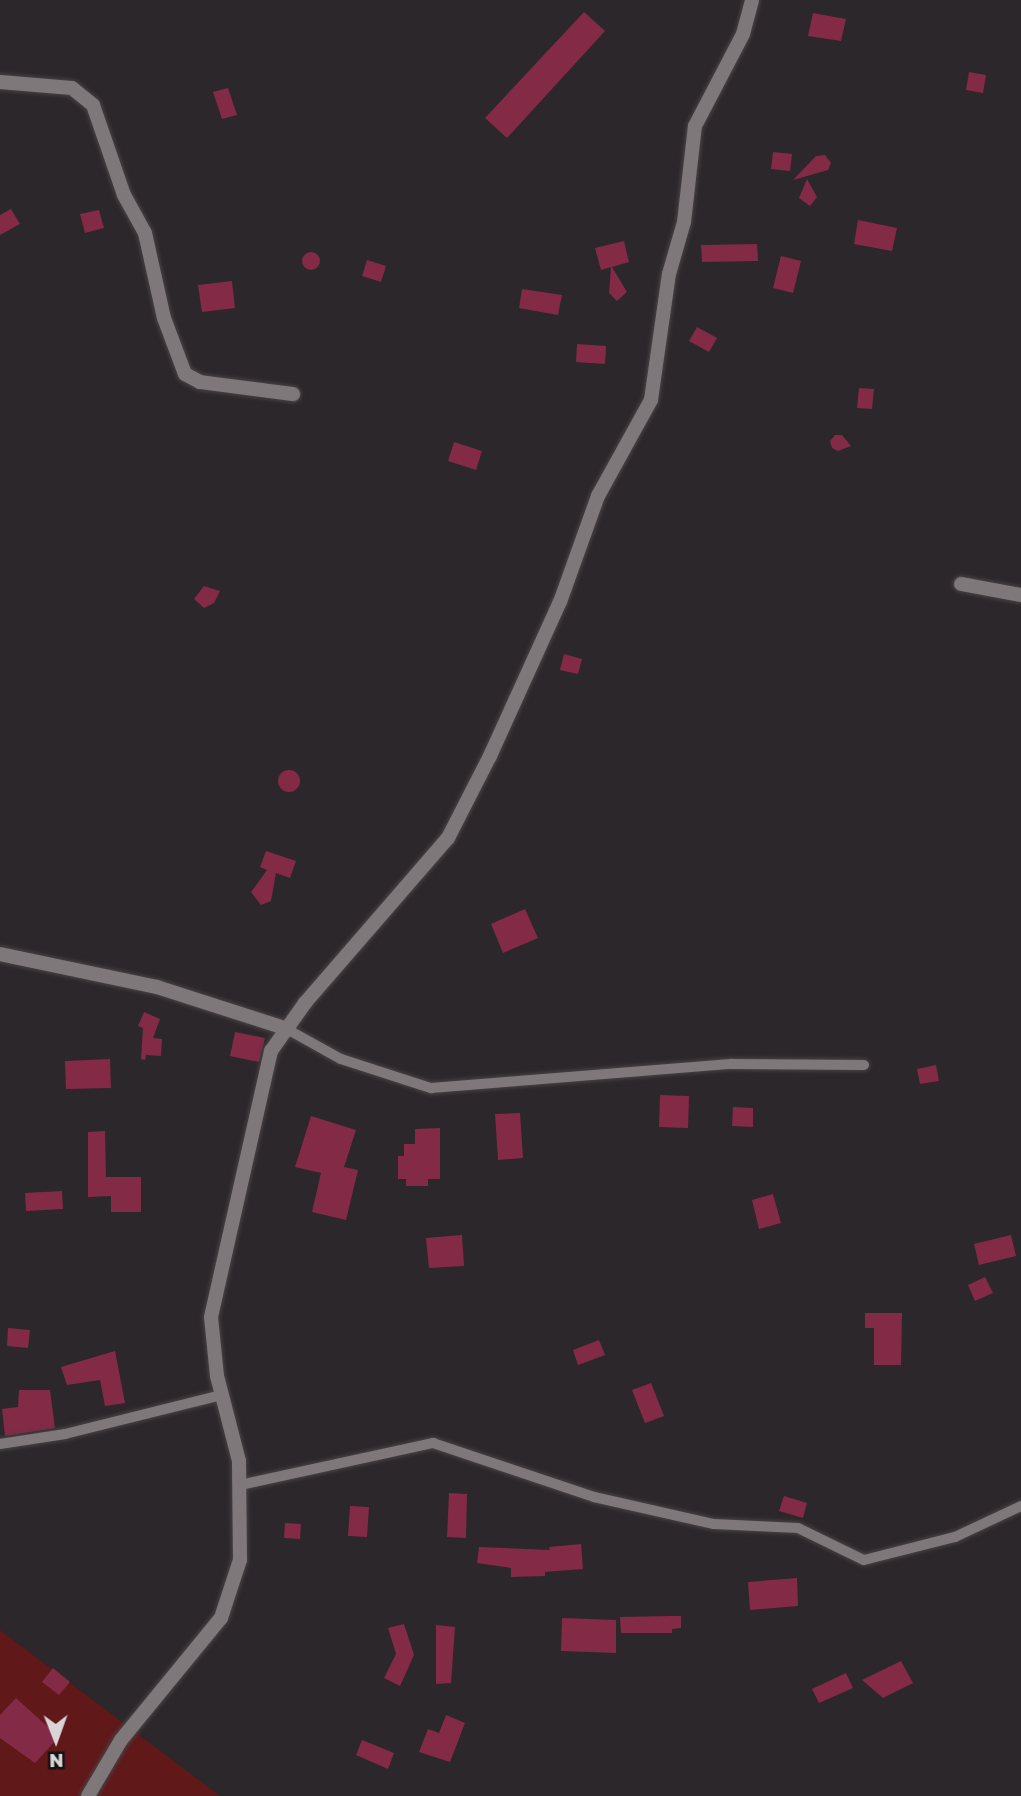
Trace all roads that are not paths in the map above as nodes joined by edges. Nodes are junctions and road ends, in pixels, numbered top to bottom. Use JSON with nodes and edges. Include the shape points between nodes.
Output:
{"nodes":[{"id":1,"x":752,"y":0,"type":"edge"},
{"id":2,"x":0,"y":82,"type":"edge"},
{"id":3,"x":293,"y":394,"type":"dead end"},
{"id":4,"x":961,"y":584,"type":"dead end"},
{"id":5,"x":1021,"y":595,"type":"edge"},
{"id":6,"x":0,"y":954,"type":"edge"},
{"id":7,"x":285,"y":1028,"type":"junction"},
{"id":8,"x":863,"y":1065,"type":"dead end"},
{"id":9,"x":222,"y":1395,"type":"junction"},
{"id":10,"x":0,"y":1444,"type":"edge"},
{"id":11,"x":240,"y":1485,"type":"junction"},
{"id":12,"x":1021,"y":1506,"type":"edge"},
{"id":13,"x":88,"y":1796,"type":"edge"}],
"edges":[{"from":1,"to":7,"type":"street","via":[[743,34],[695,126],[684,222],[669,274],[651,400],[598,495],[560,602],[448,838]]},
{"from":2,"to":3,"type":"street","via":[[72,88],[93,105],[124,195],[145,233],[164,318],[185,374],[200,382]]},
{"from":4,"to":5,"type":"street"},
{"from":6,"to":7,"type":"street","via":[[157,987]]},
{"from":7,"to":8,"type":"lane","via":[[341,1059],[431,1088],[731,1064]]},
{"from":7,"to":9,"type":"street","via":[[262,1077],[231,1231],[215,1285],[212,1346]]},
{"from":9,"to":10,"type":"lane","via":[[65,1434]]},
{"from":9,"to":11,"type":"street","via":[[239,1461]]},
{"from":11,"to":12,"type":"lane","via":[[433,1443],[594,1497],[714,1524],[798,1528],[864,1560],[956,1537]]},
{"from":11,"to":13,"type":"street","via":[[240,1560],[221,1618],[121,1740]]}]}
